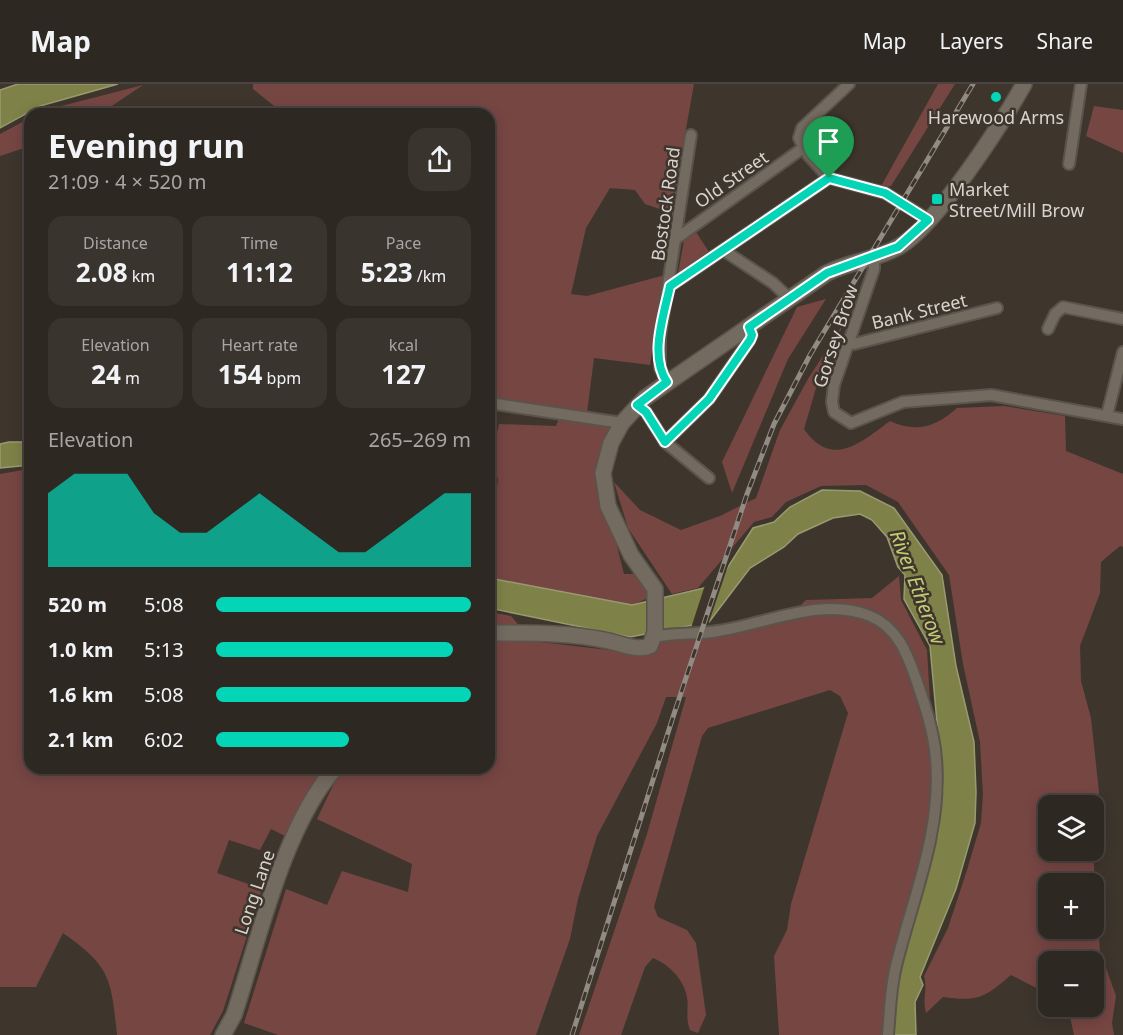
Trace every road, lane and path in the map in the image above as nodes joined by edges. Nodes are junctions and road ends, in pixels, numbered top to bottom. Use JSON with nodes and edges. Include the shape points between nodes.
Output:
{"nodes":[{"id":1,"x":849,"y":84,"type":"edge"},
{"id":2,"x":1024,"y":84,"type":"edge"},
{"id":3,"x":1081,"y":84,"type":"edge"},
{"id":4,"x":692,"y":135,"type":"dead end"},
{"id":5,"x":803,"y":148,"type":"junction"},
{"id":6,"x":1069,"y":165,"type":"dead end"},
{"id":7,"x":829,"y":178,"type":"junction"},
{"id":8,"x":928,"y":220,"type":"junction"},
{"id":9,"x":677,"y":238,"type":"junction"},
{"id":10,"x":723,"y":250,"type":"junction"},
{"id":11,"x":874,"y":258,"type":"junction"},
{"id":12,"x":670,"y":286,"type":"junction"},
{"id":13,"x":789,"y":298,"type":"junction"},
{"id":14,"x":997,"y":308,"type":"dead end"},
{"id":15,"x":1123,"y":319,"type":"edge"},
{"id":16,"x":749,"y":327,"type":"junction"},
{"id":17,"x":1048,"y":329,"type":"dead end"},
{"id":18,"x":849,"y":343,"type":"junction"},
{"id":19,"x":1123,"y":352,"type":"edge"},
{"id":20,"x":667,"y":382,"type":"junction"},
{"id":21,"x":495,"y":404,"type":"edge"},
{"id":22,"x":637,"y":405,"type":"junction"},
{"id":23,"x":1107,"y":415,"type":"junction"},
{"id":24,"x":1123,"y":419,"type":"edge"},
{"id":25,"x":622,"y":423,"type":"junction"},
{"id":26,"x":665,"y":442,"type":"junction"},
{"id":27,"x":709,"y":478,"type":"dead end"},
{"id":28,"x":495,"y":633,"type":"edge"},
{"id":29,"x":655,"y":635,"type":"junction"},
{"id":30,"x":331,"y":774,"type":"edge"},
{"id":31,"x":223,"y":1035,"type":"edge"},
{"id":32,"x":888,"y":1035,"type":"edge"}],
"edges":[{"from":1,"to":5,"type":"street","via":[[802,128],[799,138]]},
{"from":2,"to":8,"type":"street","via":[[1011,108]]},
{"from":3,"to":6,"type":"street"},
{"from":4,"to":9,"type":"street","name":"Bostock Road"},
{"from":5,"to":7,"type":"street"},
{"from":5,"to":9,"type":"street","name":"Old Street"},
{"from":7,"to":8,"type":"street","via":[[885,193]]},
{"from":7,"to":10,"type":"street"},
{"from":8,"to":11,"type":"street","via":[[898,247]]},
{"from":9,"to":12,"type":"street","name":"Bostock Road"},
{"from":10,"to":12,"type":"street"},
{"from":10,"to":13,"type":"street","via":[[773,282]]},
{"from":11,"to":13,"type":"street","via":[[836,268]]},
{"from":11,"to":18,"type":"street","name":"Gorsey Brow","via":[[874,269]]},
{"from":12,"to":20,"type":"street","name":"Bostock Road","via":[[660,337],[660,368]]},
{"from":13,"to":16,"type":"street"},
{"from":14,"to":18,"type":"street","name":"Bank Street"},
{"from":15,"to":17,"type":"street","via":[[1063,307]]},
{"from":16,"to":20,"type":"street"},
{"from":16,"to":26,"type":"street","via":[[750,340],[709,399]]},
{"from":18,"to":23,"type":"street","name":"Gorsey Brow","via":[[832,402],[834,412],[851,423],[903,402],[991,395]]},
{"from":19,"to":23,"type":"street"},
{"from":20,"to":22,"type":"street"},
{"from":21,"to":25,"type":"street"},
{"from":22,"to":25,"type":"street"},
{"from":22,"to":26,"type":"street"},
{"from":23,"to":24,"type":"street","name":"Gorsey Brow"},
{"from":25,"to":29,"type":"street","via":[[604,462],[604,490],[618,531],[656,592]]},
{"from":26,"to":27,"type":"street"},
{"from":28,"to":29,"type":"street","via":[[601,639],[644,648],[650,646]]},
{"from":29,"to":32,"type":"street","via":[[717,632],[809,611],[835,610],[869,615],[890,628],[907,654],[926,706],[936,758],[936,803],[928,855],[897,960]]},
{"from":30,"to":31,"type":"street","name":"Long Lane","via":[[292,842],[234,1015]]}]}
